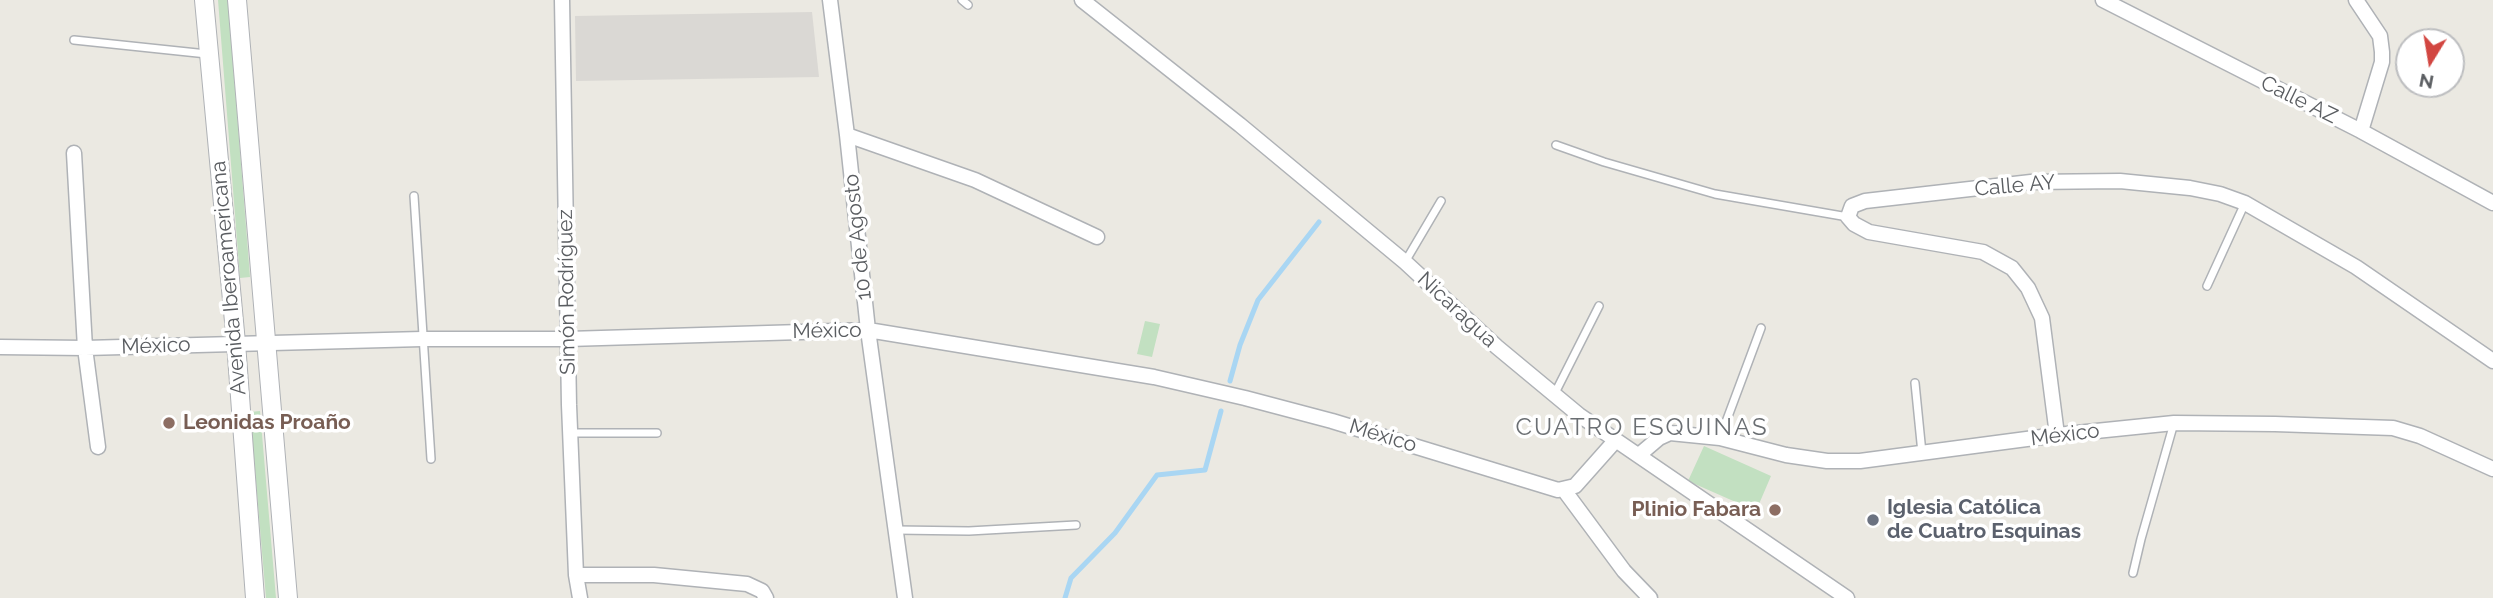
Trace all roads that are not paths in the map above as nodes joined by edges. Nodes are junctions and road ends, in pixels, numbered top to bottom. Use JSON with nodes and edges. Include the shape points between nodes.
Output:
{"nodes":[{"id":1,"x":204,"y":0,"type":"edge"},
{"id":2,"x":237,"y":0,"type":"edge"},
{"id":3,"x":562,"y":0,"type":"edge"},
{"id":4,"x":830,"y":0,"type":"edge"},
{"id":5,"x":1082,"y":0,"type":"edge"},
{"id":6,"x":2103,"y":0,"type":"edge"},
{"id":7,"x":2356,"y":0,"type":"edge"},
{"id":8,"x":74,"y":40,"type":"dead end"},
{"id":9,"x":208,"y":54,"type":"junction"},
{"id":10,"x":2361,"y":131,"type":"junction"},
{"id":11,"x":847,"y":135,"type":"junction"},
{"id":12,"x":1556,"y":145,"type":"dead end"},
{"id":13,"x":74,"y":153,"type":"dead end"},
{"id":14,"x":414,"y":196,"type":"dead end"},
{"id":15,"x":1441,"y":201,"type":"dead end"},
{"id":16,"x":2245,"y":203,"type":"junction"},
{"id":17,"x":2493,"y":203,"type":"edge"},
{"id":18,"x":1848,"y":217,"type":"junction"},
{"id":19,"x":1097,"y":237,"type":"dead end"},
{"id":20,"x":1405,"y":262,"type":"junction"},
{"id":21,"x":2207,"y":286,"type":"dead end"},
{"id":22,"x":1599,"y":306,"type":"dead end"},
{"id":23,"x":1761,"y":328,"type":"dead end"},
{"id":24,"x":868,"y":330,"type":"junction"},
{"id":25,"x":422,"y":339,"type":"junction"},
{"id":26,"x":568,"y":339,"type":"junction"},
{"id":27,"x":265,"y":343,"type":"junction"},
{"id":28,"x":236,"y":344,"type":"junction"},
{"id":29,"x":0,"y":347,"type":"edge"},
{"id":30,"x":85,"y":348,"type":"junction"},
{"id":31,"x":2493,"y":361,"type":"edge"},
{"id":32,"x":1914,"y":383,"type":"dead end"},
{"id":33,"x":1554,"y":395,"type":"junction"},
{"id":34,"x":2174,"y":423,"type":"junction"},
{"id":35,"x":657,"y":432,"type":"dead end"},
{"id":36,"x":570,"y":433,"type":"junction"},
{"id":37,"x":2057,"y":435,"type":"junction"},
{"id":38,"x":1720,"y":439,"type":"junction"},
{"id":39,"x":1615,"y":441,"type":"junction"},
{"id":40,"x":98,"y":447,"type":"dead end"},
{"id":41,"x":1922,"y":453,"type":"junction"},
{"id":42,"x":1639,"y":455,"type":"junction"},
{"id":43,"x":431,"y":459,"type":"dead end"},
{"id":44,"x":2493,"y":469,"type":"edge"},
{"id":45,"x":1564,"y":490,"type":"junction"},
{"id":46,"x":1076,"y":525,"type":"dead end"},
{"id":47,"x":896,"y":530,"type":"junction"},
{"id":48,"x":2133,"y":573,"type":"dead end"},
{"id":49,"x":577,"y":589,"type":"edge"},
{"id":50,"x":255,"y":598,"type":"edge"},
{"id":51,"x":288,"y":598,"type":"edge"},
{"id":52,"x":766,"y":598,"type":"edge"},
{"id":53,"x":905,"y":598,"type":"edge"},
{"id":54,"x":1650,"y":598,"type":"edge"},
{"id":55,"x":1847,"y":598,"type":"edge"}],
"edges":[{"from":1,"to":9,"type":"street","name":"Avenida Iberoamericana"},
{"from":2,"to":27,"type":"street","name":"Avenida Iberoamericana"},
{"from":3,"to":26,"type":"street","name":"Simón Rodríguez"},
{"from":4,"to":11,"type":"street","name":"10 de Agosto"},
{"from":5,"to":20,"type":"street","name":"Nicaragua"},
{"from":6,"to":10,"type":"street","name":"Calle AZ"},
{"from":7,"to":10,"type":"street","via":[[2380,36],[2382,52]]},
{"from":8,"to":9,"type":"lane"},
{"from":9,"to":28,"type":"street","name":"Avenida Iberoamericana"},
{"from":10,"to":17,"type":"street","name":"Calle AZ"},
{"from":11,"to":19,"type":"street","via":[[975,180]]},
{"from":11,"to":24,"type":"street","name":"10 de Agosto"},
{"from":12,"to":18,"type":"lane","via":[[1714,194]]},
{"from":13,"to":30,"type":"street"},
{"from":14,"to":25,"type":"lane"},
{"from":15,"to":20,"type":"lane"},
{"from":16,"to":18,"type":"street","name":"Calle AY","via":[[2190,188],[2120,181],[2031,182],[1865,201],[1852,206]]},
{"from":16,"to":21,"type":"lane"},
{"from":16,"to":31,"type":"street","name":"Calle AY","via":[[2356,267]]},
{"from":18,"to":37,"type":"street","via":[[1869,232],[1983,252],[2012,268],[2042,318]]},
{"from":20,"to":33,"type":"street","name":"Nicaragua"},
{"from":22,"to":33,"type":"lane"},
{"from":23,"to":38,"type":"lane"},
{"from":24,"to":26,"type":"street","name":"México"},
{"from":24,"to":45,"type":"street","name":"México","via":[[1233,394]]},
{"from":24,"to":47,"type":"street","name":"10 de Agosto"},
{"from":25,"to":26,"type":"street","name":"México"},
{"from":25,"to":27,"type":"street","name":"México"},
{"from":25,"to":43,"type":"lane"},
{"from":26,"to":36,"type":"street","name":"Simón Rodríguez"},
{"from":27,"to":28,"type":"street","name":"México"},
{"from":27,"to":51,"type":"street","name":"Avenida Iberoamericana"},
{"from":28,"to":30,"type":"street","name":"México"},
{"from":28,"to":50,"type":"street","name":"Avenida Iberoamericana"},
{"from":29,"to":30,"type":"street","name":"México"},
{"from":30,"to":40,"type":"street"},
{"from":32,"to":41,"type":"lane"},
{"from":33,"to":39,"type":"street","name":"Nicaragua"},
{"from":34,"to":37,"type":"street","name":"México"},
{"from":34,"to":44,"type":"street","name":"México","via":[[2393,428]]},
{"from":34,"to":48,"type":"lane"},
{"from":35,"to":36,"type":"lane"},
{"from":36,"to":49,"type":"street","name":"Simón Rodríguez"},
{"from":37,"to":41,"type":"street","name":"México"},
{"from":38,"to":41,"type":"street","name":"México","via":[[1827,461]]},
{"from":38,"to":42,"type":"street","name":"México","via":[[1670,433]]},
{"from":39,"to":42,"type":"street","name":"Nicaragua"},
{"from":39,"to":45,"type":"street","via":[[1574,486]]},
{"from":42,"to":55,"type":"street","name":"Nicaragua"},
{"from":45,"to":54,"type":"street","via":[[1624,571]]},
{"from":46,"to":47,"type":"lane"},
{"from":47,"to":53,"type":"street","name":"10 de Agosto"},
{"from":49,"to":52,"type":"street","via":[[654,575],[747,584]]}]}
